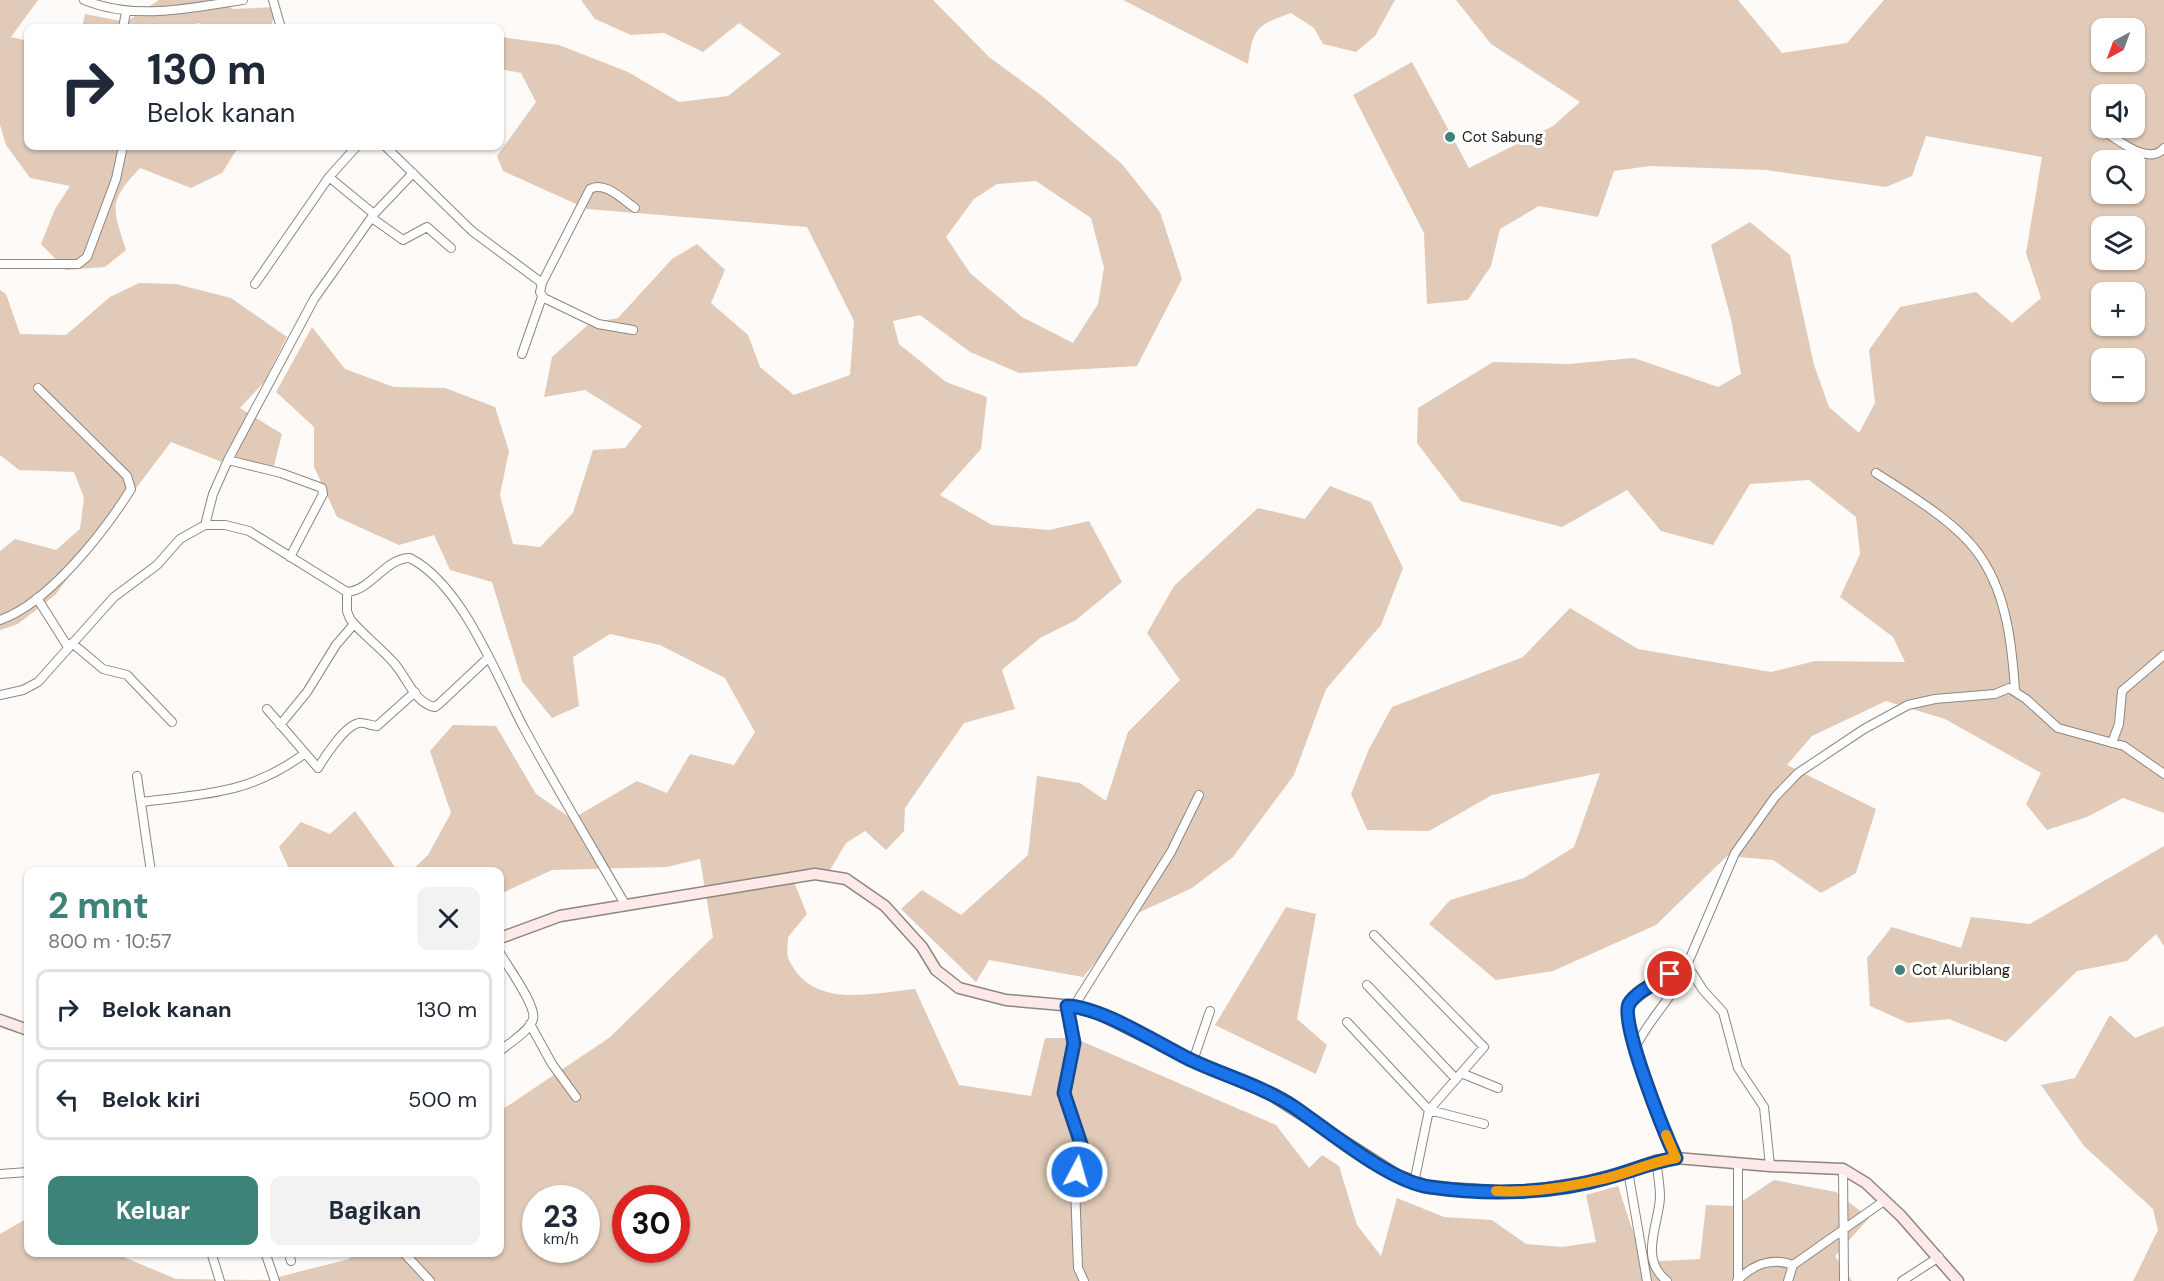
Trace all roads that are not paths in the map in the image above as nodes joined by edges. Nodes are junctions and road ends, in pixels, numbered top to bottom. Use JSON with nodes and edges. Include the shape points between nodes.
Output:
{"nodes":[{"id":1,"x":84,"y":0,"type":"edge"},
{"id":2,"x":243,"y":0,"type":"edge"},
{"id":3,"x":273,"y":0,"type":"edge"},
{"id":4,"x":126,"y":12,"type":"junction"},
{"id":5,"x":124,"y":24,"type":"edge"},
{"id":6,"x":280,"y":24,"type":"edge"},
{"id":7,"x":2115,"y":138,"type":"edge"},
{"id":8,"x":2164,"y":148,"type":"edge"},
{"id":9,"x":122,"y":150,"type":"edge"},
{"id":10,"x":353,"y":150,"type":"edge"},
{"id":11,"x":389,"y":150,"type":"edge"},
{"id":12,"x":412,"y":173,"type":"junction"},
{"id":13,"x":329,"y":177,"type":"junction"},
{"id":14,"x":635,"y":208,"type":"dead end"},
{"id":15,"x":373,"y":216,"type":"junction"},
{"id":16,"x":451,"y":248,"type":"dead end"},
{"id":17,"x":0,"y":264,"type":"edge"},
{"id":18,"x":542,"y":283,"type":"junction"},
{"id":19,"x":255,"y":284,"type":"dead end"},
{"id":20,"x":542,"y":297,"type":"junction"},
{"id":21,"x":633,"y":330,"type":"dead end"},
{"id":22,"x":522,"y":354,"type":"dead end"},
{"id":23,"x":38,"y":388,"type":"dead end"},
{"id":24,"x":228,"y":460,"type":"junction"},
{"id":25,"x":1876,"y":472,"type":"dead end"},
{"id":26,"x":205,"y":525,"type":"junction"},
{"id":27,"x":290,"y":557,"type":"junction"},
{"id":28,"x":347,"y":592,"type":"junction"},
{"id":29,"x":37,"y":598,"type":"junction"},
{"id":30,"x":0,"y":620,"type":"edge"},
{"id":31,"x":354,"y":624,"type":"junction"},
{"id":32,"x":70,"y":645,"type":"junction"},
{"id":33,"x":2164,"y":655,"type":"edge"},
{"id":34,"x":488,"y":659,"type":"junction"},
{"id":35,"x":2015,"y":690,"type":"junction"},
{"id":36,"x":415,"y":692,"type":"junction"},
{"id":37,"x":0,"y":695,"type":"edge"},
{"id":38,"x":267,"y":709,"type":"dead end"},
{"id":39,"x":172,"y":722,"type":"dead end"},
{"id":40,"x":280,"y":725,"type":"junction"},
{"id":41,"x":2112,"y":743,"type":"junction"},
{"id":42,"x":304,"y":754,"type":"junction"},
{"id":43,"x":2164,"y":774,"type":"edge"},
{"id":44,"x":137,"y":776,"type":"dead end"},
{"id":45,"x":1198,"y":795,"type":"dead end"},
{"id":46,"x":141,"y":802,"type":"junction"},
{"id":47,"x":150,"y":867,"type":"edge"},
{"id":48,"x":626,"y":904,"type":"junction"},
{"id":49,"x":1374,"y":934,"type":"dead end"},
{"id":50,"x":504,"y":937,"type":"edge"},
{"id":51,"x":504,"y":960,"type":"edge"},
{"id":52,"x":1687,"y":965,"type":"junction"},
{"id":53,"x":1367,"y":985,"type":"dead end"},
{"id":54,"x":1070,"y":1006,"type":"junction"},
{"id":55,"x":1210,"y":1011,"type":"dead end"},
{"id":56,"x":0,"y":1020,"type":"edge"},
{"id":57,"x":1347,"y":1022,"type":"dead end"},
{"id":58,"x":530,"y":1024,"type":"junction"},
{"id":59,"x":24,"y":1029,"type":"edge"},
{"id":60,"x":504,"y":1047,"type":"edge"},
{"id":61,"x":1635,"y":1048,"type":"junction"},
{"id":62,"x":1193,"y":1061,"type":"junction"},
{"id":63,"x":1458,"y":1076,"type":"junction"},
{"id":64,"x":1498,"y":1088,"type":"dead end"},
{"id":65,"x":576,"y":1097,"type":"dead end"},
{"id":66,"x":1429,"y":1110,"type":"junction"},
{"id":67,"x":1484,"y":1124,"type":"dead end"},
{"id":68,"x":1676,"y":1158,"type":"junction"},
{"id":69,"x":1656,"y":1161,"type":"junction"},
{"id":70,"x":1738,"y":1163,"type":"junction"},
{"id":71,"x":1770,"y":1166,"type":"junction"},
{"id":72,"x":1843,"y":1169,"type":"junction"},
{"id":73,"x":1628,"y":1171,"type":"junction"},
{"id":74,"x":24,"y":1172,"type":"edge"},
{"id":75,"x":0,"y":1173,"type":"edge"},
{"id":76,"x":1414,"y":1183,"type":"junction"},
{"id":77,"x":1884,"y":1201,"type":"junction"},
{"id":78,"x":1842,"y":1232,"type":"junction"},
{"id":79,"x":213,"y":1257,"type":"edge"},
{"id":80,"x":267,"y":1257,"type":"edge"},
{"id":81,"x":408,"y":1257,"type":"edge"},
{"id":82,"x":1939,"y":1257,"type":"junction"},
{"id":83,"x":1793,"y":1265,"type":"junction"},
{"id":84,"x":220,"y":1281,"type":"edge"},
{"id":85,"x":275,"y":1281,"type":"edge"},
{"id":86,"x":430,"y":1281,"type":"edge"},
{"id":87,"x":1084,"y":1281,"type":"edge"},
{"id":88,"x":1647,"y":1281,"type":"edge"},
{"id":89,"x":1667,"y":1281,"type":"edge"},
{"id":90,"x":1738,"y":1281,"type":"edge"},
{"id":91,"x":1788,"y":1281,"type":"edge"},
{"id":92,"x":1844,"y":1281,"type":"edge"},
{"id":93,"x":1902,"y":1281,"type":"edge"},
{"id":94,"x":1958,"y":1281,"type":"edge"}],
"edges":[{"from":1,"to":4,"type":"street"},
{"from":2,"to":4,"type":"street"},
{"from":3,"to":6,"type":"street"},
{"from":4,"to":5,"type":"street"},
{"from":7,"to":8,"type":"street","via":[[2150,155]]},
{"from":9,"to":17,"type":"street","via":[[116,179],[87,257],[78,264]]},
{"from":10,"to":13,"type":"street"},
{"from":11,"to":12,"type":"street"},
{"from":12,"to":15,"type":"street"},
{"from":12,"to":18,"type":"street","via":[[485,242]]},
{"from":13,"to":15,"type":"street"},
{"from":13,"to":19,"type":"street"},
{"from":14,"to":18,"type":"street","via":[[603,187],[590,189]]},
{"from":15,"to":16,"type":"street","via":[[403,240],[427,227]]},
{"from":15,"to":24,"type":"street","via":[[314,299]]},
{"from":18,"to":20,"type":"street"},
{"from":20,"to":21,"type":"street","via":[[586,320]]},
{"from":20,"to":22,"type":"street"},
{"from":23,"to":29,"type":"street","via":[[127,476],[131,489],[115,515]]},
{"from":24,"to":26,"type":"street"},
{"from":24,"to":27,"type":"street","via":[[322,488],[323,494]]},
{"from":25,"to":35,"type":"street","via":[[1948,524],[1982,557],[2009,630]]},
{"from":26,"to":27,"type":"street","via":[[249,531]]},
{"from":26,"to":32,"type":"street","via":[[180,539],[157,565],[114,597]]},
{"from":27,"to":28,"type":"street"},
{"from":28,"to":31,"type":"street","via":[[348,615]]},
{"from":28,"to":34,"type":"street","via":[[363,588],[402,558],[413,559],[465,613]]},
{"from":29,"to":30,"type":"street"},
{"from":29,"to":32,"type":"street"},
{"from":31,"to":36,"type":"street","via":[[394,663]]},
{"from":31,"to":40,"type":"street"},
{"from":32,"to":37,"type":"street","via":[[38,682]]},
{"from":32,"to":39,"type":"street","via":[[104,669],[127,675]]},
{"from":33,"to":41,"type":"street","via":[[2122,691],[2120,724]]},
{"from":34,"to":36,"type":"street","via":[[435,707],[427,705]]},
{"from":34,"to":48,"type":"street"},
{"from":35,"to":41,"type":"street","via":[[2058,728]]},
{"from":35,"to":52,"type":"street","via":[[1908,705],[1798,773],[1775,796],[1735,853]]},
{"from":36,"to":42,"type":"street","via":[[377,726],[362,722],[352,726],[321,760],[319,768]]},
{"from":38,"to":40,"type":"street"},
{"from":40,"to":42,"type":"street"},
{"from":41,"to":43,"type":"street","via":[[2128,748]]},
{"from":42,"to":46,"type":"street","via":[[268,778],[239,788]]},
{"from":44,"to":46,"type":"street"},
{"from":45,"to":54,"type":"street","via":[[1171,852]]},
{"from":46,"to":47,"type":"street"},
{"from":48,"to":50,"type":"street","via":[[560,916]]},
{"from":48,"to":54,"type":"street","via":[[815,874],[846,879],[885,906],[936,970],[959,988],[1006,1000]]},
{"from":49,"to":63,"type":"street","via":[[1484,1047]]},
{"from":51,"to":58,"type":"street","via":[[531,1005],[534,1017]]},
{"from":52,"to":61,"type":"street","via":[[1680,982],[1646,1026]]},
{"from":52,"to":61,"type":"street","via":[[1629,1004]]},
{"from":52,"to":71,"type":"street","via":[[1723,1012],[1738,1068],[1764,1107]]},
{"from":53,"to":63,"type":"street"},
{"from":54,"to":62,"type":"street","via":[[1099,1014]]},
{"from":54,"to":87,"type":"street","via":[[1074,1043],[1064,1093],[1081,1144],[1075,1186],[1078,1268]]},
{"from":55,"to":62,"type":"street"},
{"from":56,"to":59,"type":"street"},
{"from":57,"to":66,"type":"street"},
{"from":58,"to":60,"type":"street"},
{"from":58,"to":65,"type":"street"},
{"from":61,"to":68,"type":"street"},
{"from":62,"to":76,"type":"street","via":[[1291,1105],[1378,1164]]},
{"from":63,"to":64,"type":"street"},
{"from":63,"to":66,"type":"street"},
{"from":66,"to":67,"type":"street"},
{"from":66,"to":76,"type":"street"},
{"from":68,"to":69,"type":"street"},
{"from":68,"to":70,"type":"street"},
{"from":69,"to":73,"type":"street"},
{"from":69,"to":89,"type":"street","via":[[1660,1200],[1651,1255],[1654,1268]]},
{"from":70,"to":71,"type":"street"},
{"from":70,"to":90,"type":"street"},
{"from":71,"to":72,"type":"street"},
{"from":72,"to":77,"type":"street","via":[[1866,1183]]},
{"from":72,"to":78,"type":"street"},
{"from":73,"to":76,"type":"street","via":[[1604,1179],[1509,1192]]},
{"from":73,"to":88,"type":"street"},
{"from":74,"to":75,"type":"street"},
{"from":77,"to":78,"type":"street"},
{"from":77,"to":82,"type":"street"},
{"from":78,"to":83,"type":"street"},
{"from":78,"to":92,"type":"street"},
{"from":79,"to":84,"type":"street"},
{"from":80,"to":85,"type":"street"},
{"from":81,"to":86,"type":"street"},
{"from":82,"to":93,"type":"street"},
{"from":82,"to":94,"type":"street"},
{"from":83,"to":90,"type":"street","via":[[1757,1265]]},
{"from":83,"to":91,"type":"street"}]}
